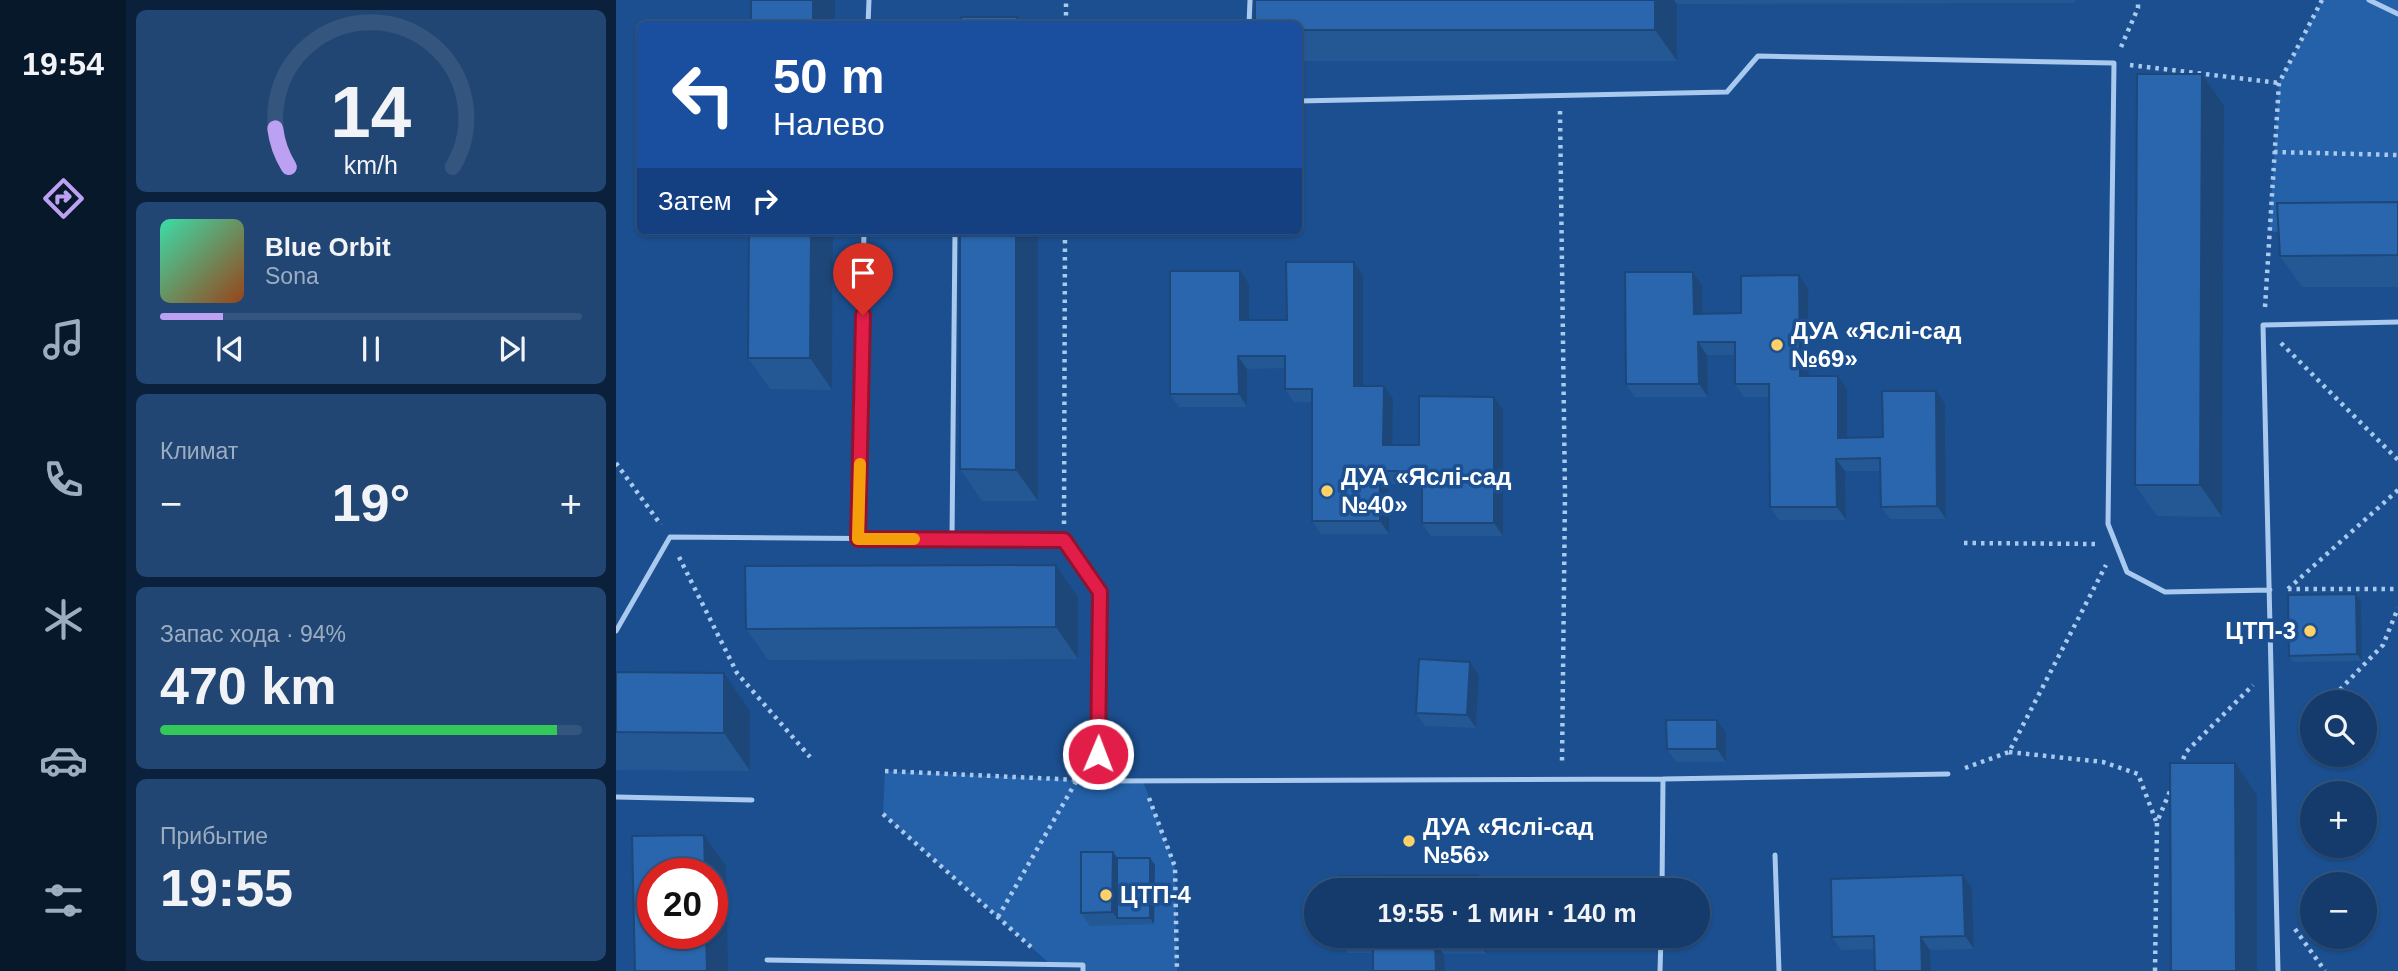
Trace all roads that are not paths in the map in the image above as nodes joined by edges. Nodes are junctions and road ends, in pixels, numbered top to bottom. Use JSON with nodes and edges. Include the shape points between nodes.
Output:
{"nodes":[{"id":1,"x":869,"y":0,"type":"edge"},
{"id":2,"x":1250,"y":0,"type":"edge"},
{"id":3,"x":2370,"y":0,"type":"edge"},
{"id":4,"x":2398,"y":14,"type":"edge"},
{"id":5,"x":868,"y":21,"type":"edge"},
{"id":6,"x":1249,"y":21,"type":"edge"},
{"id":7,"x":1302,"y":101,"type":"edge"},
{"id":8,"x":864,"y":235,"type":"edge"},
{"id":9,"x":955,"y":235,"type":"edge"},
{"id":10,"x":2398,"y":322,"type":"edge"},
{"id":11,"x":858,"y":539,"type":"junction"},
{"id":12,"x":952,"y":539,"type":"junction"},
{"id":13,"x":2270,"y":590,"type":"junction"},
{"id":14,"x":616,"y":631,"type":"edge"},
{"id":15,"x":1948,"y":774,"type":"road end"},
{"id":16,"x":1663,"y":779,"type":"junction"},
{"id":17,"x":616,"y":797,"type":"edge"},
{"id":18,"x":752,"y":800,"type":"dead end"},
{"id":19,"x":1775,"y":855,"type":"dead end"},
{"id":20,"x":1661,"y":878,"type":"edge"},
{"id":21,"x":1661,"y":948,"type":"edge"},
{"id":22,"x":767,"y":960,"type":"dead end"},
{"id":23,"x":1083,"y":971,"type":"edge"},
{"id":24,"x":1660,"y":971,"type":"edge"},
{"id":25,"x":1779,"y":971,"type":"edge"},
{"id":26,"x":2278,"y":971,"type":"edge"}],
"edges":[{"from":1,"to":5,"type":"lane"},
{"from":2,"to":6,"type":"lane"},
{"from":3,"to":4,"type":"lane"},
{"from":7,"to":13,"type":"lane","via":[[1727,92],[1758,55],[2114,63],[2108,524],[2127,572],[2165,592]]},
{"from":8,"to":11,"type":"lane"},
{"from":9,"to":12,"type":"lane"},
{"from":10,"to":13,"type":"lane","via":[[2263,325]]},
{"from":11,"to":12,"type":"lane"},
{"from":11,"to":14,"type":"lane","via":[[670,537]]},
{"from":12,"to":16,"type":"lane","via":[[1064,540],[1100,592],[1098,781]]},
{"from":13,"to":26,"type":"lane"},
{"from":15,"to":16,"type":"lane"},
{"from":16,"to":20,"type":"lane"},
{"from":17,"to":18,"type":"lane"},
{"from":19,"to":25,"type":"lane"},
{"from":21,"to":24,"type":"lane"},
{"from":22,"to":23,"type":"lane","via":[[1083,965]]}]}
